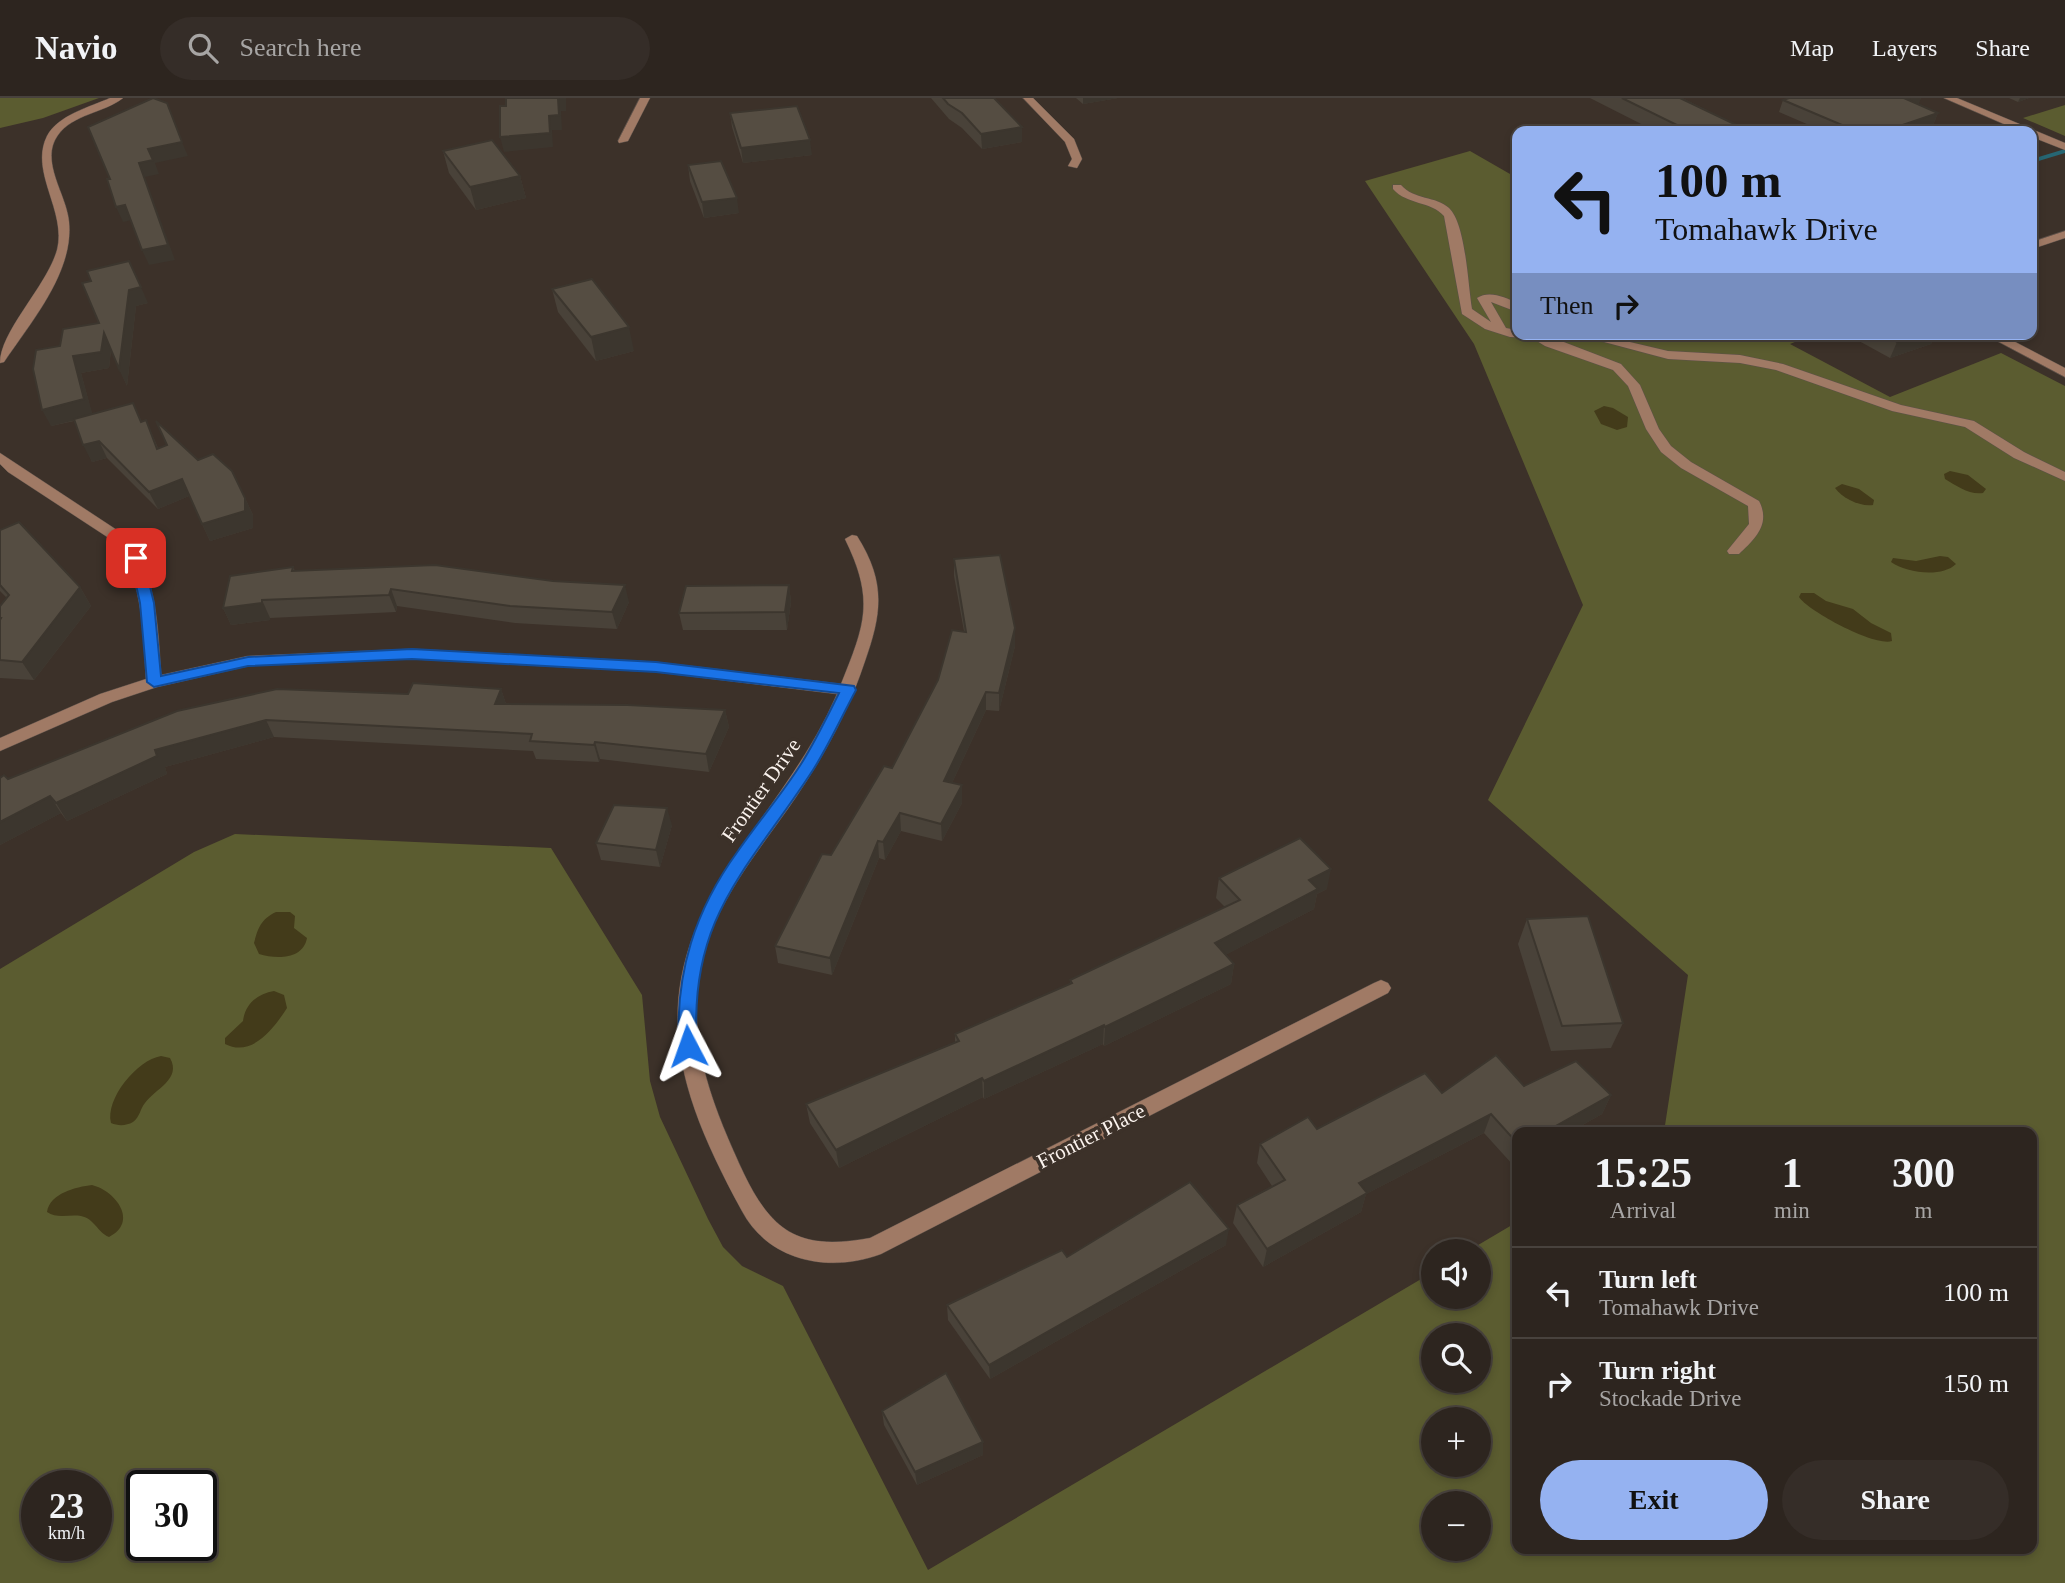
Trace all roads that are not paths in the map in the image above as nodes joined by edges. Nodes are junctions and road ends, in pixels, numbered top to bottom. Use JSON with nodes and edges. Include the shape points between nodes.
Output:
{"nodes":[{"id":1,"x":118,"y":98,"type":"edge"},
{"id":2,"x":645,"y":98,"type":"edge"},
{"id":3,"x":1028,"y":98,"type":"edge"},
{"id":4,"x":1949,"y":98,"type":"edge"},
{"id":5,"x":2016,"y":126,"type":"edge"},
{"id":6,"x":2037,"y":135,"type":"edge"},
{"id":7,"x":623,"y":141,"type":"dead end"},
{"id":8,"x":2065,"y":147,"type":"edge"},
{"id":9,"x":1073,"y":166,"type":"dead end"},
{"id":10,"x":1397,"y":187,"type":"dead end"},
{"id":11,"x":2065,"y":234,"type":"edge"},
{"id":12,"x":2037,"y":244,"type":"edge"},
{"id":13,"x":1512,"y":305,"type":"edge"},
{"id":14,"x":1501,"y":329,"type":"junction"},
{"id":15,"x":1512,"y":333,"type":"edge"},
{"id":16,"x":1543,"y":340,"type":"edge"},
{"id":17,"x":1605,"y":340,"type":"edge"},
{"id":18,"x":2002,"y":340,"type":"edge"},
{"id":19,"x":0,"y":359,"type":"edge"},
{"id":20,"x":2065,"y":373,"type":"edge"},
{"id":21,"x":0,"y":457,"type":"edge"},
{"id":22,"x":2065,"y":477,"type":"edge"},
{"id":23,"x":852,"y":539,"type":"dead end"},
{"id":24,"x":1734,"y":551,"type":"dead end"},
{"id":25,"x":154,"y":682,"type":"junction"},
{"id":26,"x":848,"y":690,"type":"junction"},
{"id":27,"x":0,"y":745,"type":"edge"},
{"id":28,"x":1381,"y":988,"type":"dead end"},
{"id":29,"x":794,"y":1247,"type":"joint"}],
"edges":[{"from":1,"to":19,"type":"street","via":[[68,120],[53,134],[45,154],[64,221],[63,249],[46,288]]},
{"from":2,"to":7,"type":"street"},
{"from":3,"to":9,"type":"street","via":[[1070,141],[1077,159]]},
{"from":4,"to":5,"type":"street"},
{"from":6,"to":8,"type":"street"},
{"from":10,"to":14,"type":"street","via":[[1450,215],[1466,311]]},
{"from":11,"to":12,"type":"street"},
{"from":13,"to":14,"type":"street","via":[[1483,298]]},
{"from":14,"to":15,"type":"street"},
{"from":16,"to":24,"type":"street","via":[[1605,361],[1627,374],[1667,450],[1754,504],[1758,523]]},
{"from":17,"to":22,"type":"street","via":[[1668,355],[1740,359],[1779,367],[1897,408],[1969,424]]},
{"from":18,"to":20,"type":"street"},
{"from":21,"to":25,"type":"street","via":[[124,541],[136,558],[147,603]]},
{"from":23,"to":26,"type":"street","name":"Frontier Drive","via":[[873,596],[867,635]]},
{"from":25,"to":26,"type":"street","via":[[248,662],[412,654],[656,667]]},
{"from":25,"to":27,"type":"street"},
{"from":26,"to":29,"type":"street","name":"Frontier Drive","via":[[808,766],[718,894],[701,933],[685,1010],[694,1078],[751,1212],[772,1235]]},
{"from":28,"to":29,"type":"street","name":"Frontier Place","via":[[888,1240],[826,1255]]}]}
